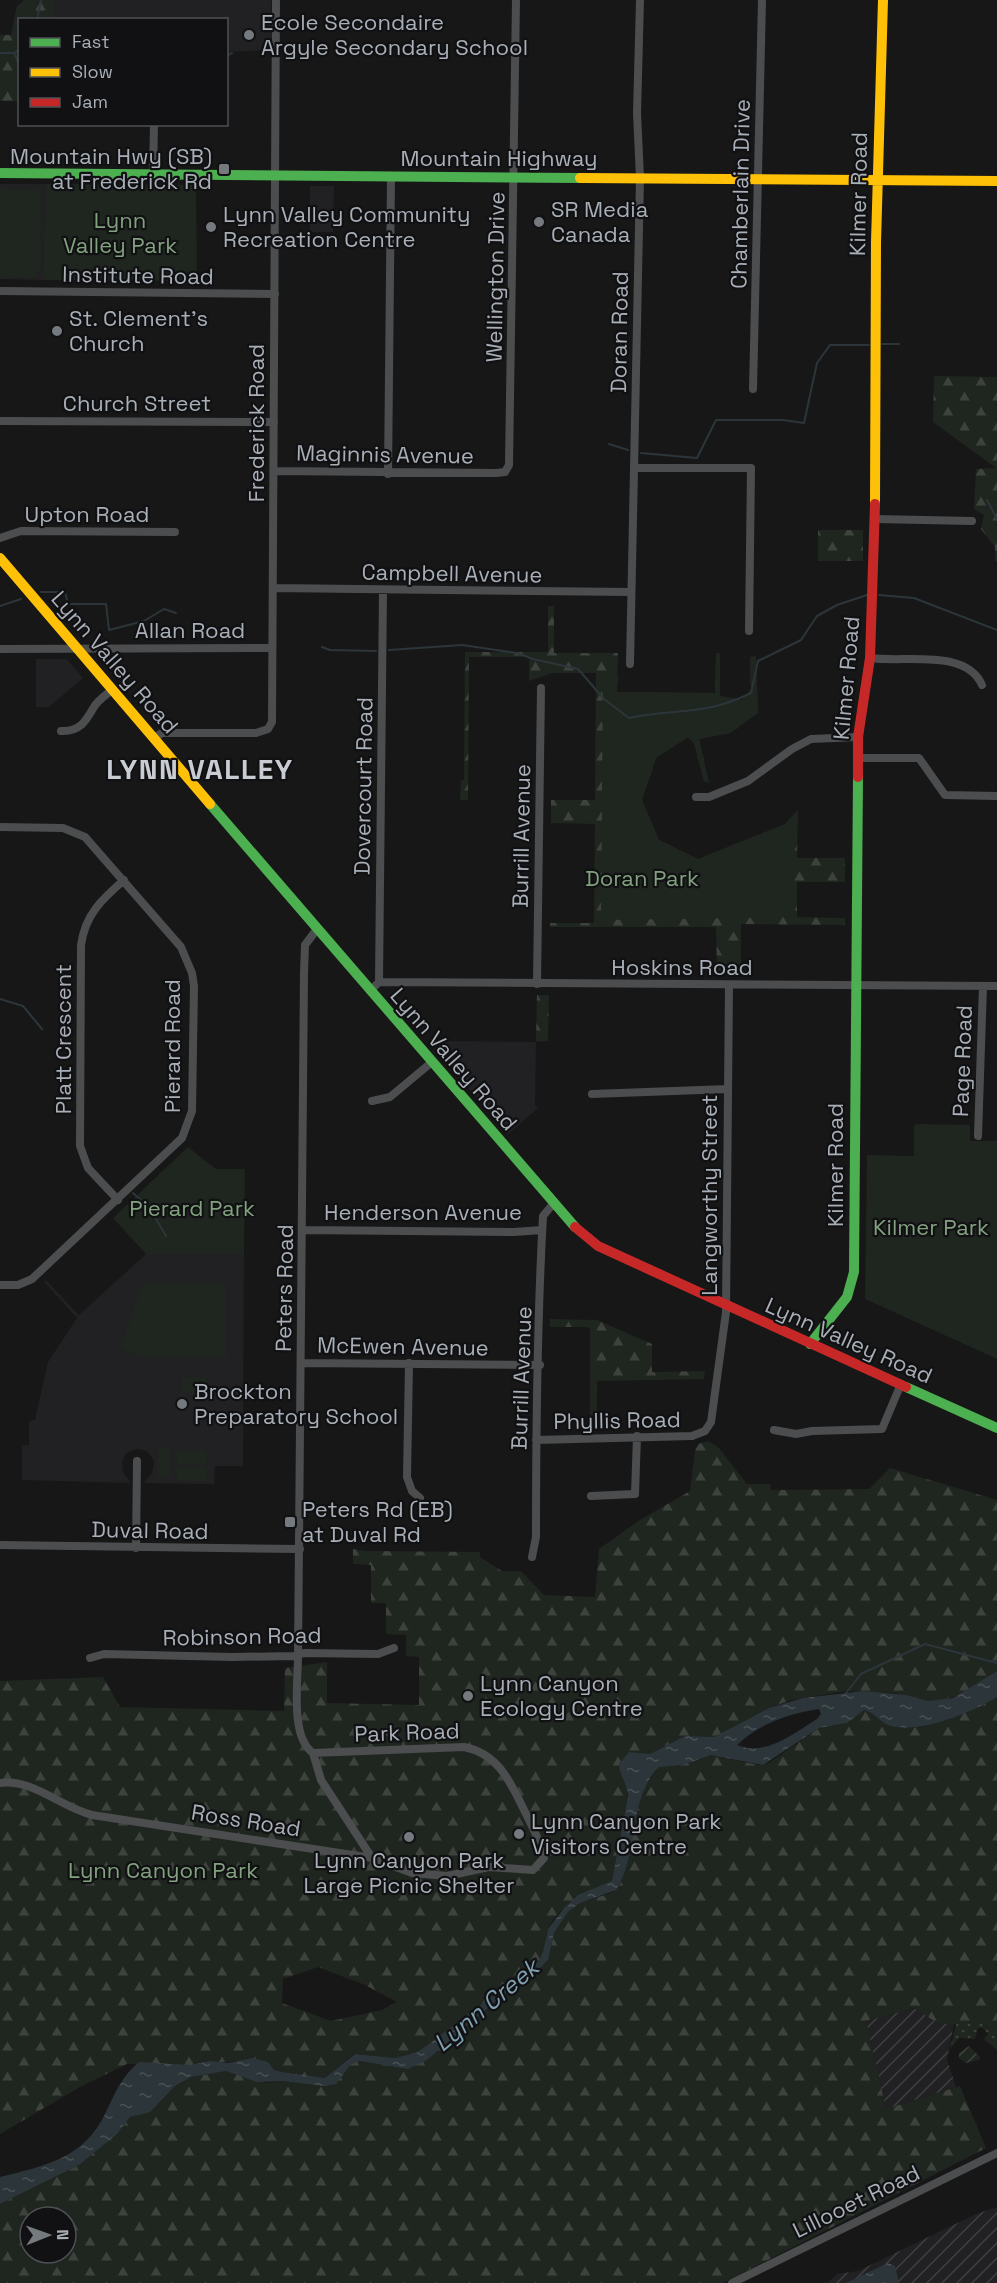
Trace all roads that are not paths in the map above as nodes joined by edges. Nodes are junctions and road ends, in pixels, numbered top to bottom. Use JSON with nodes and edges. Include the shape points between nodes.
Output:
{"nodes":[{"id":1,"x":276,"y":0,"type":"edge"},
{"id":2,"x":516,"y":0,"type":"edge"},
{"id":3,"x":640,"y":0,"type":"edge"},
{"id":4,"x":762,"y":0,"type":"edge"},
{"id":5,"x":884,"y":0,"type":"edge"},
{"id":6,"x":153,"y":126,"type":"edge"},
{"id":7,"x":0,"y":173,"type":"edge"},
{"id":8,"x":153,"y":174,"type":"junction"},
{"id":9,"x":275,"y":175,"type":"junction"},
{"id":10,"x":392,"y":177,"type":"junction"},
{"id":11,"x":514,"y":178,"type":"junction"},
{"id":12,"x":640,"y":178,"type":"junction"},
{"id":13,"x":878,"y":178,"type":"junction"},
{"id":14,"x":758,"y":179,"type":"junction"},
{"id":15,"x":997,"y":181,"type":"edge"},
{"id":16,"x":0,"y":291,"type":"edge"},
{"id":17,"x":275,"y":294,"type":"junction"},
{"id":18,"x":753,"y":389,"type":"dead end"},
{"id":19,"x":0,"y":421,"type":"edge"},
{"id":20,"x":274,"y":422,"type":"junction"},
{"id":21,"x":634,"y":468,"type":"junction"},
{"id":22,"x":274,"y":471,"type":"junction"},
{"id":23,"x":496,"y":473,"type":"joint"},
{"id":24,"x":388,"y":474,"type":"junction"},
{"id":25,"x":875,"y":519,"type":"junction"},
{"id":26,"x":972,"y":521,"type":"dead end"},
{"id":27,"x":175,"y":532,"type":"dead end"},
{"id":28,"x":0,"y":538,"type":"edge"},
{"id":29,"x":0,"y":558,"type":"edge"},
{"id":30,"x":273,"y":588,"type":"junction"},
{"id":31,"x":383,"y":590,"type":"junction"},
{"id":32,"x":631,"y":592,"type":"junction"},
{"id":33,"x":749,"y":631,"type":"dead end"},
{"id":34,"x":77,"y":648,"type":"junction"},
{"id":35,"x":272,"y":648,"type":"junction"},
{"id":36,"x":0,"y":649,"type":"edge"},
{"id":37,"x":870,"y":658,"type":"junction"},
{"id":38,"x":630,"y":664,"type":"dead end"},
{"id":39,"x":982,"y":686,"type":"dead end"},
{"id":40,"x":541,"y":688,"type":"dead end"},
{"id":41,"x":112,"y":690,"type":"junction"},
{"id":42,"x":62,"y":731,"type":"dead end"},
{"id":43,"x":858,"y":737,"type":"junction"},
{"id":44,"x":154,"y":738,"type":"junction"},
{"id":45,"x":858,"y":758,"type":"junction"},
{"id":46,"x":696,"y":796,"type":"dead end"},
{"id":47,"x":997,"y":796,"type":"edge"},
{"id":48,"x":0,"y":826,"type":"edge"},
{"id":49,"x":124,"y":880,"type":"junction"},
{"id":50,"x":317,"y":929,"type":"junction"},
{"id":51,"x":379,"y":982,"type":"junction"},
{"id":52,"x":537,"y":984,"type":"junction"},
{"id":53,"x":729,"y":985,"type":"junction"},
{"id":54,"x":857,"y":986,"type":"junction"},
{"id":55,"x":982,"y":986,"type":"junction"},
{"id":56,"x":997,"y":986,"type":"edge"},
{"id":57,"x":370,"y":991,"type":"junction"},
{"id":58,"x":432,"y":1062,"type":"junction"},
{"id":59,"x":728,"y":1089,"type":"junction"},
{"id":60,"x":592,"y":1094,"type":"dead end"},
{"id":61,"x":372,"y":1101,"type":"dead end"},
{"id":62,"x":978,"y":1136,"type":"dead end"},
{"id":63,"x":118,"y":1200,"type":"junction"},
{"id":64,"x":553,"y":1204,"type":"junction"},
{"id":65,"x":303,"y":1230,"type":"junction"},
{"id":66,"x":542,"y":1230,"type":"junction"},
{"id":67,"x":0,"y":1285,"type":"edge"},
{"id":68,"x":726,"y":1305,"type":"junction"},
{"id":69,"x":810,"y":1344,"type":"junction"},
{"id":70,"x":301,"y":1363,"type":"junction"},
{"id":71,"x":408,"y":1364,"type":"junction"},
{"id":72,"x":540,"y":1365,"type":"junction"},
{"id":73,"x":901,"y":1384,"type":"junction"},
{"id":74,"x":714,"y":1403,"type":"joint"},
{"id":75,"x":997,"y":1428,"type":"edge"},
{"id":76,"x":774,"y":1430,"type":"dead end"},
{"id":77,"x":637,"y":1436,"type":"junction"},
{"id":78,"x":536,"y":1440,"type":"junction"},
{"id":79,"x":137,"y":1461,"type":"dead end"},
{"id":80,"x":591,"y":1496,"type":"dead end"},
{"id":81,"x":420,"y":1498,"type":"dead end"},
{"id":82,"x":0,"y":1545,"type":"edge"},
{"id":83,"x":136,"y":1548,"type":"junction"},
{"id":84,"x":300,"y":1549,"type":"junction"},
{"id":85,"x":532,"y":1557,"type":"dead end"},
{"id":86,"x":394,"y":1648,"type":"dead end"},
{"id":87,"x":298,"y":1656,"type":"junction"},
{"id":88,"x":90,"y":1658,"type":"dead end"},
{"id":89,"x":313,"y":1753,"type":"junction"},
{"id":90,"x":0,"y":1783,"type":"edge"},
{"id":91,"x":372,"y":1858,"type":"junction"},
{"id":92,"x":997,"y":2153,"type":"edge"},
{"id":93,"x":732,"y":2283,"type":"edge"}],
"edges":[{"from":1,"to":9,"type":"street","name":"Frederick Road"},
{"from":2,"to":11,"type":"street","name":"Wellington Drive"},
{"from":3,"to":12,"type":"street","name":"Doran Road"},
{"from":4,"to":14,"type":"street","name":"Chamberlain Drive"},
{"from":5,"to":13,"type":"street","name":"Kilmer Road"},
{"from":6,"to":8,"type":"street"},
{"from":7,"to":8,"type":"street","name":"Mountain Highway"},
{"from":8,"to":9,"type":"street","name":"Mountain Highway"},
{"from":9,"to":10,"type":"street","name":"Mountain Highway"},
{"from":9,"to":17,"type":"street","name":"Frederick Road"},
{"from":10,"to":11,"type":"street","name":"Mountain Highway"},
{"from":10,"to":24,"type":"street"},
{"from":11,"to":12,"type":"street","name":"Mountain Highway"},
{"from":11,"to":23,"type":"street","name":"Wellington Drive","via":[[510,457],[505,472]]},
{"from":12,"to":14,"type":"street","name":"Mountain Highway"},
{"from":12,"to":21,"type":"street","name":"Doran Road"},
{"from":13,"to":14,"type":"street","name":"Mountain Highway"},
{"from":13,"to":15,"type":"street","name":"Mountain Highway"},
{"from":13,"to":25,"type":"street","name":"Kilmer Road"},
{"from":14,"to":18,"type":"street","name":"Chamberlain Drive"},
{"from":16,"to":17,"type":"street","name":"Institute Road"},
{"from":17,"to":20,"type":"street","name":"Frederick Road"},
{"from":19,"to":20,"type":"street","name":"Church Street"},
{"from":20,"to":22,"type":"street","name":"Frederick Road"},
{"from":21,"to":32,"type":"street","name":"Doran Road"},
{"from":21,"to":33,"type":"street","via":[[751,468]]},
{"from":22,"to":24,"type":"street","name":"Maginnis Avenue"},
{"from":22,"to":30,"type":"street","name":"Frederick Road"},
{"from":23,"to":24,"type":"street","name":"Maginnis Avenue"},
{"from":25,"to":26,"type":"street"},
{"from":25,"to":37,"type":"street","name":"Kilmer Road"},
{"from":27,"to":28,"type":"street","name":"Upton Road","via":[[21,531]]},
{"from":29,"to":34,"type":"street","name":"Lynn Valley Road"},
{"from":30,"to":31,"type":"street","name":"Campbell Avenue"},
{"from":30,"to":35,"type":"street","name":"Frederick Road"},
{"from":31,"to":32,"type":"street","name":"Campbell Avenue"},
{"from":31,"to":51,"type":"street","name":"Dovercourt Road"},
{"from":32,"to":38,"type":"street","name":"Doran Road"},
{"from":34,"to":35,"type":"street","name":"Allan Road"},
{"from":34,"to":36,"type":"street","name":"Allan Road"},
{"from":34,"to":41,"type":"street","name":"Lynn Valley Road"},
{"from":35,"to":44,"type":"street","name":"Frederick Road","via":[[272,722],[268,729],[256,733],[162,733]]},
{"from":37,"to":39,"type":"street","via":[[958,663],[974,671]]},
{"from":37,"to":43,"type":"street","name":"Kilmer Road"},
{"from":40,"to":52,"type":"street","name":"Burrill Avenue"},
{"from":41,"to":42,"type":"street","via":[[95,705],[80,727]]},
{"from":41,"to":44,"type":"street","name":"Lynn Valley Road"},
{"from":43,"to":45,"type":"street","name":"Kilmer Road"},
{"from":43,"to":46,"type":"street","via":[[811,739],[748,781],[709,797]]},
{"from":44,"to":50,"type":"street","name":"Lynn Valley Road"},
{"from":45,"to":47,"type":"street","via":[[919,758],[945,795]]},
{"from":45,"to":54,"type":"street","name":"Kilmer Road"},
{"from":48,"to":49,"type":"street","name":"Pierard Road","via":[[54,827],[79,833]]},
{"from":49,"to":63,"type":"street","name":"Platt Crescent","via":[[93,910],[81,945],[80,1146],[88,1168]]},
{"from":49,"to":63,"type":"street","name":"Pierard Road","via":[[188,960],[192,973],[193,1096],[189,1125],[182,1138]]},
{"from":50,"to":57,"type":"street","name":"Lynn Valley Road"},
{"from":50,"to":65,"type":"street","name":"Peters Road","via":[[305,945]]},
{"from":51,"to":52,"type":"street","name":"Hoskins Road"},
{"from":51,"to":57,"type":"street"},
{"from":52,"to":53,"type":"street","name":"Hoskins Road"},
{"from":53,"to":54,"type":"street","name":"Hoskins Road"},
{"from":53,"to":59,"type":"street","name":"Langworthy Street"},
{"from":54,"to":55,"type":"street","name":"Hoskins Road"},
{"from":54,"to":69,"type":"street","name":"Kilmer Road","via":[[853,1285],[846,1304]]},
{"from":55,"to":56,"type":"street","name":"Hoskins Road"},
{"from":55,"to":62,"type":"street","name":"Page Road"},
{"from":57,"to":58,"type":"street","name":"Lynn Valley Road"},
{"from":58,"to":61,"type":"street","via":[[390,1097]]},
{"from":58,"to":64,"type":"street","name":"Lynn Valley Road"},
{"from":59,"to":60,"type":"street"},
{"from":59,"to":68,"type":"street","name":"Langworthy Street"},
{"from":63,"to":67,"type":"street","name":"Pierard Road","via":[[32,1279],[18,1285]]},
{"from":64,"to":66,"type":"street","name":"Burrill Avenue","via":[[543,1216]]},
{"from":64,"to":68,"type":"street","name":"Lynn Valley Road","via":[[589,1241]]},
{"from":65,"to":66,"type":"street","name":"Henderson Avenue"},
{"from":65,"to":70,"type":"street","name":"Peters Road"},
{"from":66,"to":72,"type":"street","name":"Burrill Avenue"},
{"from":68,"to":69,"type":"street","name":"Lynn Valley Road"},
{"from":68,"to":74,"type":"street","name":"Langworthy Street"},
{"from":69,"to":73,"type":"street","name":"Lynn Valley Road"},
{"from":70,"to":71,"type":"street","name":"McEwen Avenue"},
{"from":70,"to":84,"type":"street","name":"Peters Road"},
{"from":71,"to":72,"type":"street","name":"McEwen Avenue"},
{"from":71,"to":81,"type":"street","via":[[407,1477],[412,1491]]},
{"from":72,"to":78,"type":"street","name":"Burrill Avenue"},
{"from":73,"to":75,"type":"street","name":"Lynn Valley Road"},
{"from":73,"to":76,"type":"street","via":[[882,1429],[796,1434]]},
{"from":74,"to":77,"type":"street","name":"Phyllis Road","via":[[711,1422],[701,1434]]},
{"from":77,"to":78,"type":"street","name":"Phyllis Road"},
{"from":77,"to":80,"type":"street","via":[[635,1494]]},
{"from":78,"to":85,"type":"street","name":"Burrill Avenue","via":[[536,1537]]},
{"from":79,"to":83,"type":"street"},
{"from":82,"to":83,"type":"street","name":"Duval Road"},
{"from":83,"to":84,"type":"street","name":"Duval Road"},
{"from":84,"to":87,"type":"street","name":"Peters Road"},
{"from":86,"to":87,"type":"street","name":"Robinson Road","via":[[378,1654]]},
{"from":87,"to":88,"type":"street","name":"Robinson Road","via":[[104,1654]]},
{"from":87,"to":89,"type":"street","name":"Peters Road","via":[[298,1729],[301,1741]]},
{"from":89,"to":91,"type":"street","via":[[321,1780]]},
{"from":89,"to":91,"type":"street","name":"Park Road","via":[[477,1749],[494,1761],[512,1785],[544,1858],[533,1870],[489,1867],[447,1876],[412,1872]]},
{"from":90,"to":91,"type":"street","name":"Ross Road","via":[[21,1783],[92,1815]]},
{"from":92,"to":93,"type":"street","name":"Lillooet Road"}]}
